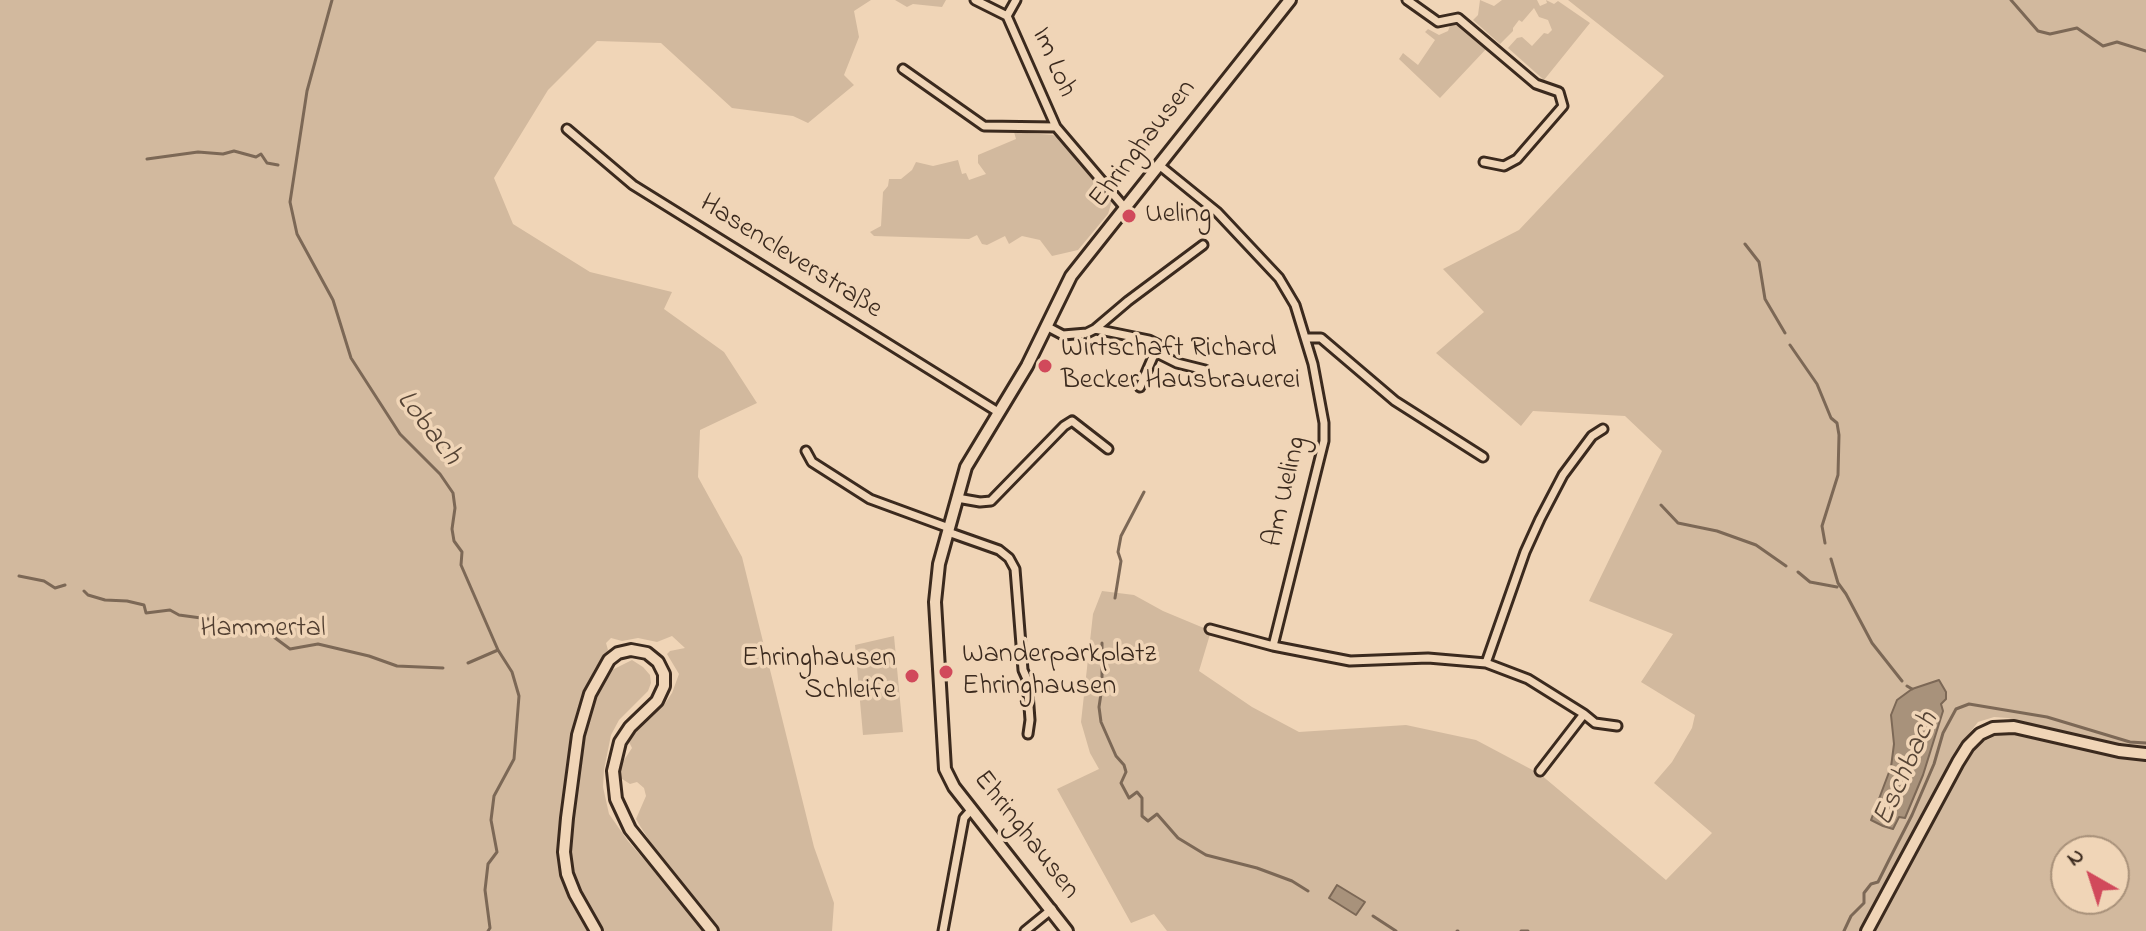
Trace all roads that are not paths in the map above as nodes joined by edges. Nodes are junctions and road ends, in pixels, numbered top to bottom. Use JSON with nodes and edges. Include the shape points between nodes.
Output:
{"nodes":[{"id":1,"x":975,"y":0,"type":"edge"},
{"id":2,"x":1016,"y":0,"type":"edge"},
{"id":3,"x":1290,"y":0,"type":"edge"},
{"id":4,"x":1407,"y":0,"type":"edge"},
{"id":5,"x":1007,"y":16,"type":"junction"},
{"id":6,"x":903,"y":69,"type":"dead end"},
{"id":7,"x":1056,"y":127,"type":"junction"},
{"id":8,"x":567,"y":129,"type":"dead end"},
{"id":9,"x":1484,"y":162,"type":"dead end"},
{"id":10,"x":1159,"y":165,"type":"junction"},
{"id":11,"x":1125,"y":208,"type":"junction"},
{"id":12,"x":1203,"y":245,"type":"dead end"},
{"id":13,"x":1046,"y":326,"type":"junction"},
{"id":14,"x":1095,"y":329,"type":"junction"},
{"id":15,"x":1306,"y":338,"type":"junction"},
{"id":16,"x":1155,"y":352,"type":"junction"},
{"id":17,"x":1205,"y":370,"type":"dead end"},
{"id":18,"x":1140,"y":387,"type":"dead end"},
{"id":19,"x":998,"y":412,"type":"junction"},
{"id":20,"x":1603,"y":429,"type":"dead end"},
{"id":21,"x":1108,"y":449,"type":"dead end"},
{"id":22,"x":806,"y":451,"type":"dead end"},
{"id":23,"x":1483,"y":457,"type":"dead end"},
{"id":24,"x":957,"y":498,"type":"junction"},
{"id":25,"x":948,"y":530,"type":"junction"},
{"id":26,"x":1210,"y":629,"type":"dead end"},
{"id":27,"x":1273,"y":646,"type":"junction"},
{"id":28,"x":1486,"y":663,"type":"junction"},
{"id":29,"x":1584,"y":714,"type":"junction"},
{"id":30,"x":1617,"y":726,"type":"dead end"},
{"id":31,"x":1028,"y":734,"type":"dead end"},
{"id":32,"x":2146,"y":754,"type":"edge"},
{"id":33,"x":1540,"y":771,"type":"dead end"},
{"id":34,"x":972,"y":809,"type":"junction"},
{"id":35,"x":1052,"y":909,"type":"junction"},
{"id":36,"x":596,"y":931,"type":"edge"},
{"id":37,"x":712,"y":931,"type":"edge"},
{"id":38,"x":943,"y":931,"type":"edge"},
{"id":39,"x":1025,"y":931,"type":"edge"},
{"id":40,"x":1067,"y":931,"type":"edge"},
{"id":41,"x":1867,"y":931,"type":"edge"}],
"edges":[{"from":1,"to":5,"type":"street","name":"Im Loh"},
{"from":2,"to":5,"type":"street","name":"Im Loh"},
{"from":3,"to":10,"type":"main road","name":"Ehringhausen"},
{"from":4,"to":9,"type":"street","via":[[1438,22],[1458,18],[1536,84],[1559,92],[1563,106],[1517,159],[1504,166]]},
{"from":5,"to":7,"type":"street","name":"Im Loh"},
{"from":6,"to":7,"type":"street","name":"Im Loh","via":[[984,126]]},
{"from":7,"to":11,"type":"street","name":"Im Loh"},
{"from":8,"to":19,"type":"street","name":"Hasencleverstraße","via":[[633,185]]},
{"from":10,"to":11,"type":"main road","name":"Ehringhausen"},
{"from":10,"to":15,"type":"street","name":"Am Ueling","via":[[1217,212],[1279,278]]},
{"from":11,"to":13,"type":"main road","name":"Ehringhausen","via":[[1071,276]]},
{"from":12,"to":14,"type":"street"},
{"from":13,"to":14,"type":"street","via":[[1063,335]]},
{"from":13,"to":19,"type":"main road","name":"Ehringhausen"},
{"from":14,"to":16,"type":"street","via":[[1149,340],[1157,344]]},
{"from":15,"to":23,"type":"street","via":[[1321,338],[1395,401]]},
{"from":15,"to":27,"type":"street","name":"Am Ueling","via":[[1324,441]]},
{"from":16,"to":17,"type":"street"},
{"from":16,"to":18,"type":"street"},
{"from":19,"to":24,"type":"main road","name":"Ehringhausen","via":[[966,467]]},
{"from":20,"to":28,"type":"street","via":[[1563,475],[1545,508]]},
{"from":21,"to":24,"type":"street","via":[[1072,421],[991,501]]},
{"from":22,"to":25,"type":"street","via":[[816,465],[870,499]]},
{"from":24,"to":25,"type":"main road","name":"Ehringhausen"},
{"from":25,"to":31,"type":"street","via":[[995,548],[1017,576]]},
{"from":25,"to":34,"type":"main road","name":"Ehringhausen","via":[[935,594],[943,756],[951,782]]},
{"from":26,"to":27,"type":"street"},
{"from":27,"to":28,"type":"street","via":[[1350,661],[1428,658]]},
{"from":28,"to":29,"type":"street","via":[[1528,679]]},
{"from":29,"to":30,"type":"street","via":[[1595,723]]},
{"from":29,"to":33,"type":"street"},
{"from":32,"to":41,"type":"main road","via":[[2019,727],[1984,731],[1964,752]]},
{"from":34,"to":35,"type":"main road","name":"Ehringhausen"},
{"from":34,"to":38,"type":"street","via":[[964,818]]},
{"from":35,"to":39,"type":"street"},
{"from":35,"to":40,"type":"main road","name":"Ehringhausen"},
{"from":36,"to":37,"type":"main road","via":[[567,874],[567,818],[578,735],[590,694],[609,660],[631,650],[654,658],[664,674],[664,686],[620,742],[613,771],[616,799],[625,821]]}]}
